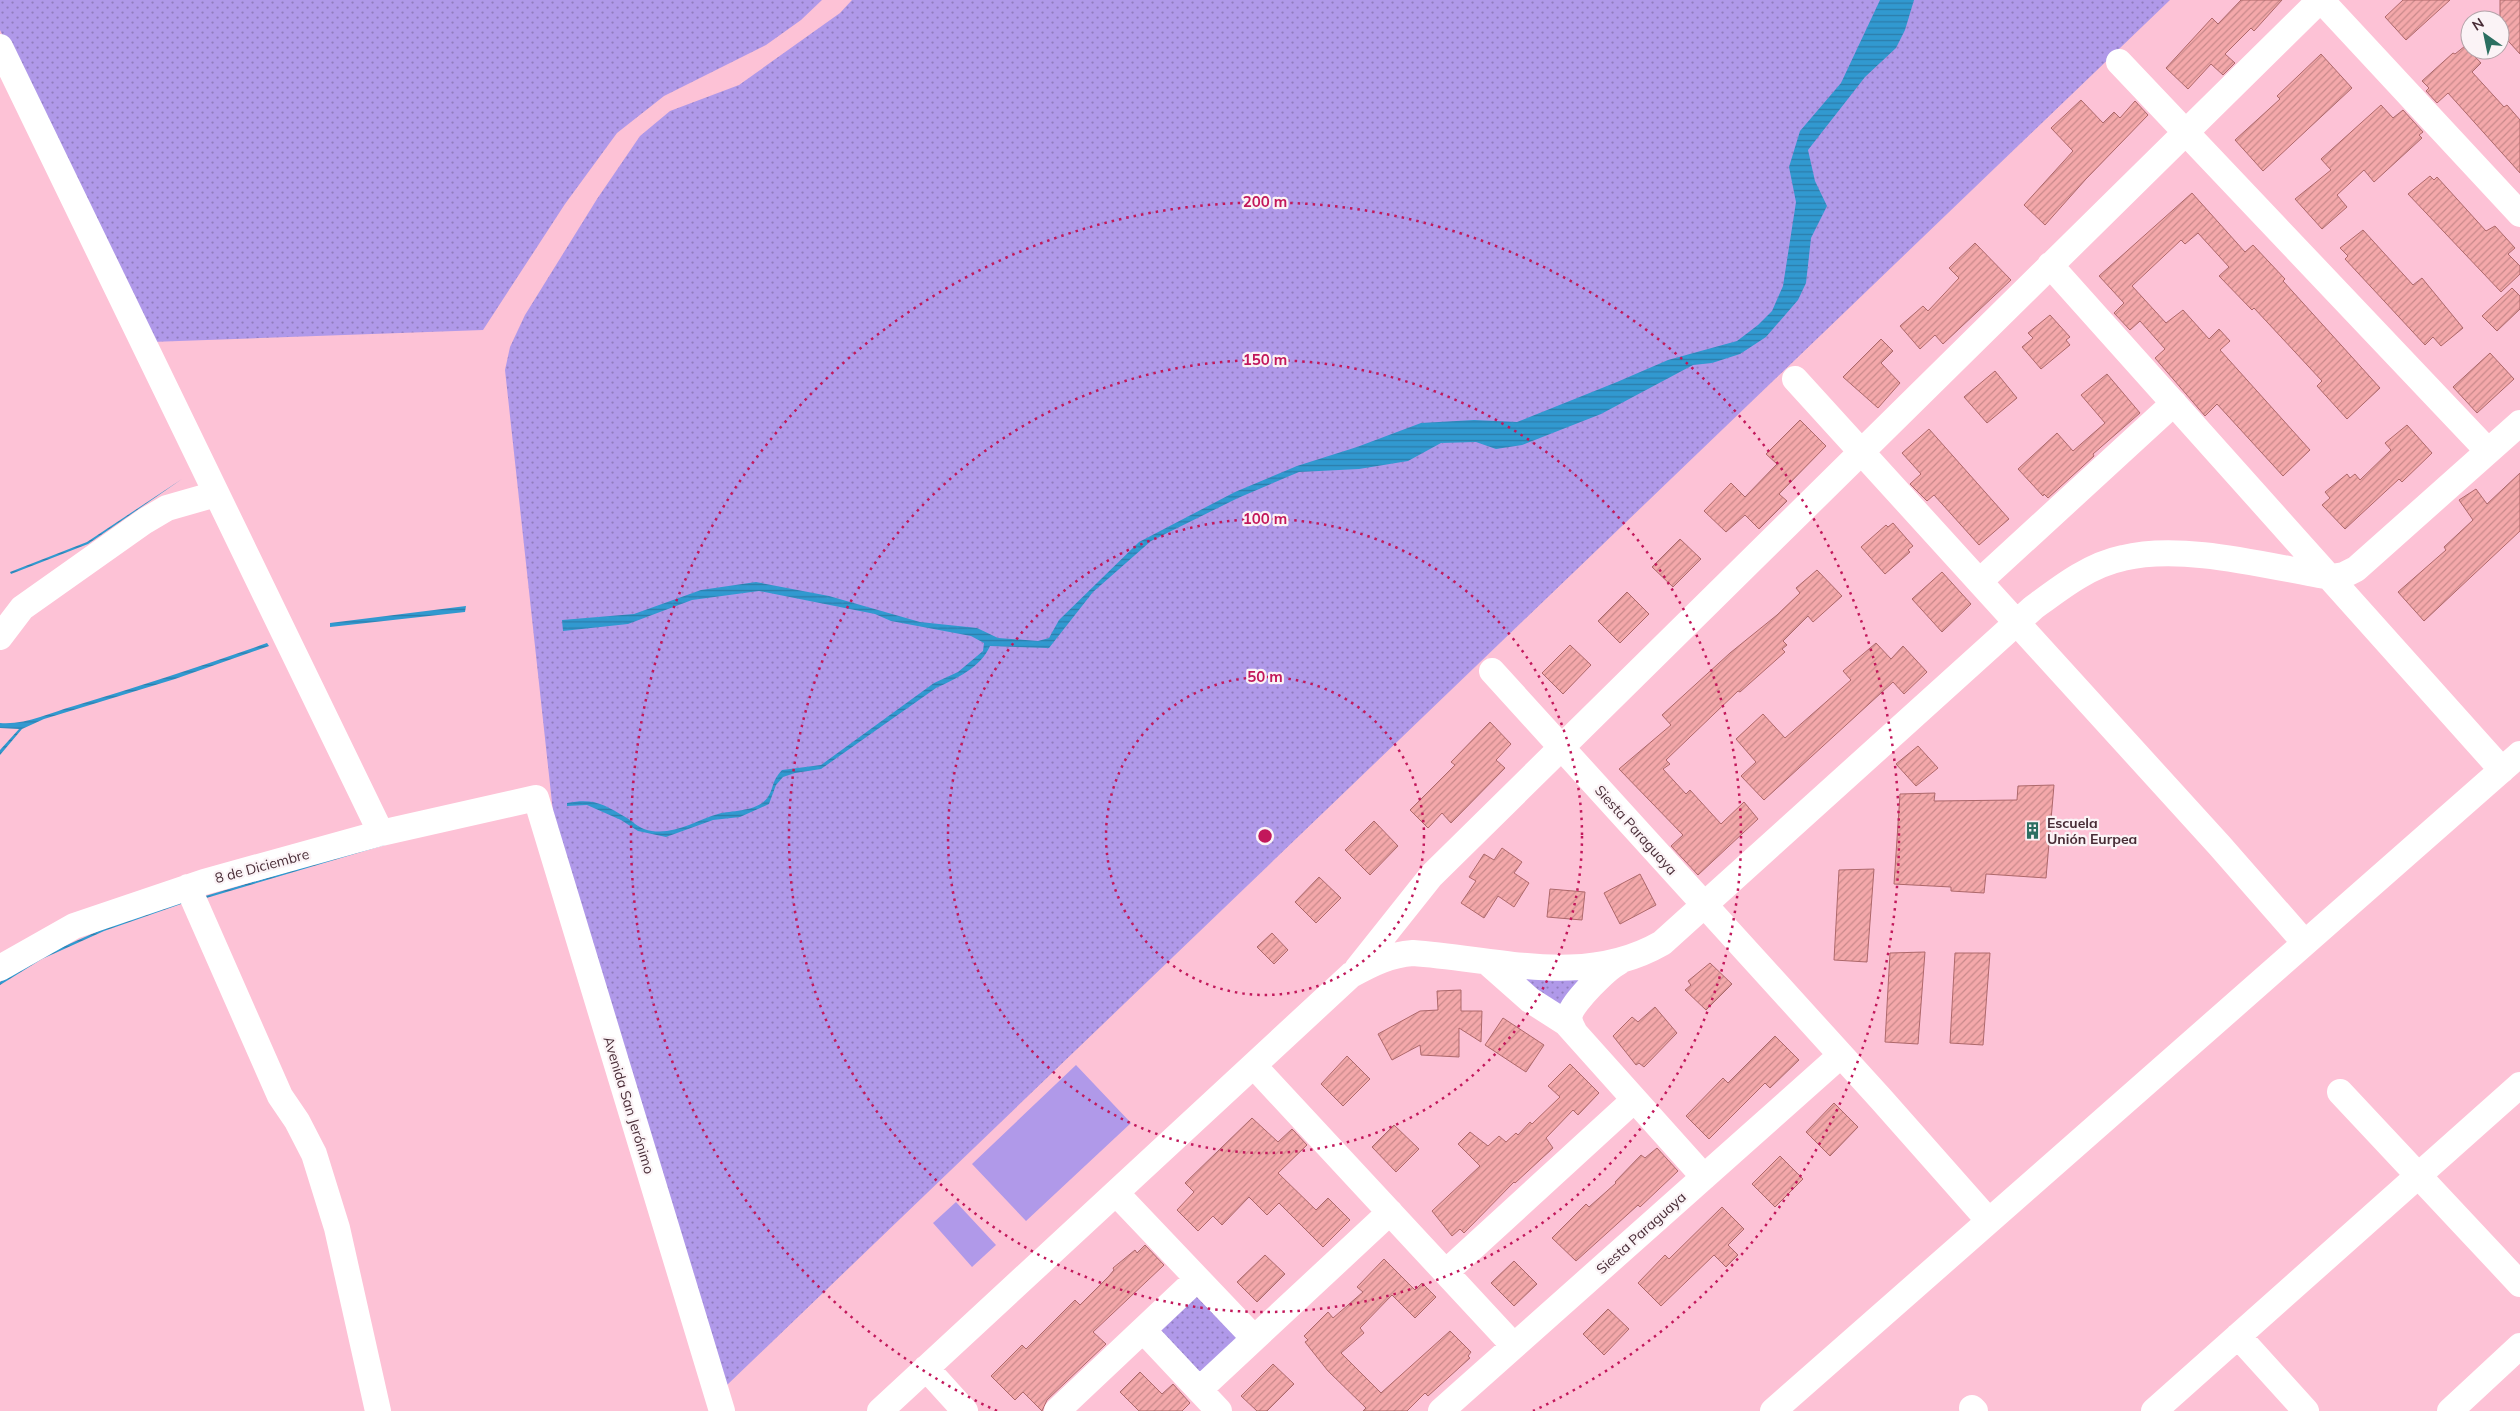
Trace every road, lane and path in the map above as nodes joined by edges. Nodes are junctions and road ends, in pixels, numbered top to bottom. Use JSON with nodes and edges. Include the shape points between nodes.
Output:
{"nodes":[{"id":1,"x":2320,"y":0,"type":"edge"},
{"id":2,"x":0,"y":47,"type":"edge"},
{"id":3,"x":2119,"y":62,"type":"dead end"},
{"id":4,"x":2186,"y":132,"type":"junction"},
{"id":5,"x":2520,"y":214,"type":"edge"},
{"id":6,"x":2050,"y":266,"type":"junction"},
{"id":7,"x":1796,"y":379,"type":"dead end"},
{"id":8,"x":2174,"y":403,"type":"junction"},
{"id":9,"x":2520,"y":423,"type":"edge"},
{"id":10,"x":2488,"y":451,"type":"junction"},
{"id":11,"x":1861,"y":452,"type":"junction"},
{"id":12,"x":216,"y":494,"type":"junction"},
{"id":13,"x":2331,"y":578,"type":"junction"},
{"id":14,"x":1980,"y":581,"type":"junction"},
{"id":15,"x":2017,"y":622,"type":"junction"},
{"id":16,"x":0,"y":636,"type":"edge"},
{"id":17,"x":1492,"y":671,"type":"dead end"},
{"id":18,"x":1561,"y":747,"type":"junction"},
{"id":19,"x":2511,"y":762,"type":"edge"},
{"id":20,"x":536,"y":798,"type":"joint"},
{"id":21,"x":380,"y":833,"type":"junction"},
{"id":22,"x":188,"y":887,"type":"junction"},
{"id":23,"x":1704,"y":904,"type":"junction"},
{"id":24,"x":2305,"y":943,"type":"junction"},
{"id":25,"x":1487,"y":962,"type":"junction"},
{"id":26,"x":1618,"y":962,"type":"junction"},
{"id":27,"x":0,"y":968,"type":"edge"},
{"id":28,"x":1352,"y":975,"type":"junction"},
{"id":29,"x":1574,"y":1033,"type":"junction"},
{"id":30,"x":1841,"y":1055,"type":"junction"},
{"id":31,"x":1254,"y":1066,"type":"junction"},
{"id":32,"x":2520,"y":1085,"type":"edge"},
{"id":33,"x":2340,"y":1092,"type":"dead end"},
{"id":34,"x":1634,"y":1100,"type":"junction"},
{"id":35,"x":2418,"y":1176,"type":"junction"},
{"id":36,"x":1704,"y":1177,"type":"junction"},
{"id":37,"x":1116,"y":1193,"type":"junction"},
{"id":38,"x":1390,"y":1212,"type":"junction"},
{"id":39,"x":1989,"y":1221,"type":"junction"},
{"id":40,"x":1446,"y":1272,"type":"junction"},
{"id":41,"x":1198,"y":1279,"type":"junction"},
{"id":42,"x":2520,"y":1284,"type":"edge"},
{"id":43,"x":1143,"y":1330,"type":"junction"},
{"id":44,"x":2238,"y":1336,"type":"junction"},
{"id":45,"x":1254,"y":1338,"type":"junction"},
{"id":46,"x":1514,"y":1346,"type":"junction"},
{"id":47,"x":2520,"y":1346,"type":"edge"},
{"id":48,"x":926,"y":1368,"type":"junction"},
{"id":49,"x":1199,"y":1390,"type":"junction"},
{"id":50,"x":378,"y":1411,"type":"edge"},
{"id":51,"x":722,"y":1411,"type":"edge"},
{"id":52,"x":880,"y":1411,"type":"edge"},
{"id":53,"x":965,"y":1411,"type":"edge"},
{"id":54,"x":1057,"y":1411,"type":"edge"},
{"id":55,"x":1218,"y":1411,"type":"edge"},
{"id":56,"x":1441,"y":1411,"type":"edge"},
{"id":57,"x":1773,"y":1411,"type":"edge"},
{"id":58,"x":2154,"y":1411,"type":"edge"},
{"id":59,"x":2306,"y":1411,"type":"edge"},
{"id":60,"x":2450,"y":1411,"type":"edge"}],
"edges":[{"from":1,"to":4,"type":"street"},
{"from":1,"to":5,"type":"street"},
{"from":2,"to":12,"type":"street"},
{"from":3,"to":4,"type":"street"},
{"from":4,"to":6,"type":"street"},
{"from":4,"to":10,"type":"street"},
{"from":6,"to":8,"type":"street"},
{"from":6,"to":11,"type":"street"},
{"from":7,"to":11,"type":"street"},
{"from":8,"to":13,"type":"street"},
{"from":8,"to":14,"type":"street"},
{"from":9,"to":10,"type":"street"},
{"from":10,"to":13,"type":"street","via":[[2356,569]]},
{"from":11,"to":14,"type":"street"},
{"from":11,"to":18,"type":"street"},
{"from":12,"to":16,"type":"street","via":[[167,508],[145,521],[22,608]]},
{"from":12,"to":21,"type":"street"},
{"from":13,"to":15,"type":"street","via":[[2202,555],[2122,558],[2076,577]]},
{"from":13,"to":19,"type":"street","via":[[2410,666]]},
{"from":14,"to":15,"type":"street"},
{"from":15,"to":23,"type":"street"},
{"from":15,"to":24,"type":"street"},
{"from":17,"to":18,"type":"street","name":"Siesta Paraguaya"},
{"from":18,"to":23,"type":"street","name":"Siesta Paraguaya"},
{"from":18,"to":28,"type":"street","via":[[1430,876]]},
{"from":19,"to":24,"type":"street"},
{"from":20,"to":21,"type":"street","name":"8 de Diciembre"},
{"from":20,"to":51,"type":"street","name":"Avenida San Jerónimo"},
{"from":21,"to":22,"type":"street","name":"8 de Diciembre"},
{"from":22,"to":27,"type":"street","name":"8 de Diciembre","via":[[74,926]]},
{"from":22,"to":50,"type":"street","via":[[280,1096],[314,1154],[337,1228]]},
{"from":23,"to":26,"type":"street","via":[[1662,943]]},
{"from":23,"to":30,"type":"street","name":"Siesta Paraguaya"},
{"from":24,"to":39,"type":"street"},
{"from":25,"to":26,"type":"street","via":[[1574,969]]},
{"from":25,"to":28,"type":"street","via":[[1440,955],[1393,955]]},
{"from":25,"to":29,"type":"street","via":[[1536,1004],[1566,1023]]},
{"from":26,"to":29,"type":"street","via":[[1603,972],[1571,1011]]},
{"from":28,"to":31,"type":"street"},
{"from":29,"to":34,"type":"street"},
{"from":30,"to":36,"type":"street","name":"Siesta Paraguaya"},
{"from":30,"to":39,"type":"street","name":"Siesta Paraguaya"},
{"from":31,"to":37,"type":"street"},
{"from":31,"to":38,"type":"street"},
{"from":32,"to":35,"type":"street"},
{"from":33,"to":35,"type":"street"},
{"from":34,"to":36,"type":"street"},
{"from":34,"to":40,"type":"street"},
{"from":35,"to":42,"type":"street"},
{"from":35,"to":44,"type":"street"},
{"from":36,"to":46,"type":"street","name":"Siesta Paraguaya"},
{"from":37,"to":41,"type":"street"},
{"from":37,"to":48,"type":"street"},
{"from":38,"to":40,"type":"street"},
{"from":38,"to":45,"type":"street"},
{"from":39,"to":57,"type":"street"},
{"from":40,"to":46,"type":"street"},
{"from":41,"to":43,"type":"street"},
{"from":41,"to":45,"type":"street"},
{"from":43,"to":49,"type":"street"},
{"from":43,"to":54,"type":"street"},
{"from":44,"to":58,"type":"street"},
{"from":44,"to":59,"type":"street"},
{"from":45,"to":49,"type":"street"},
{"from":46,"to":56,"type":"street","name":"Siesta Paraguaya"},
{"from":47,"to":60,"type":"street"},
{"from":48,"to":52,"type":"street"},
{"from":48,"to":53,"type":"street"},
{"from":49,"to":55,"type":"street"}]}
